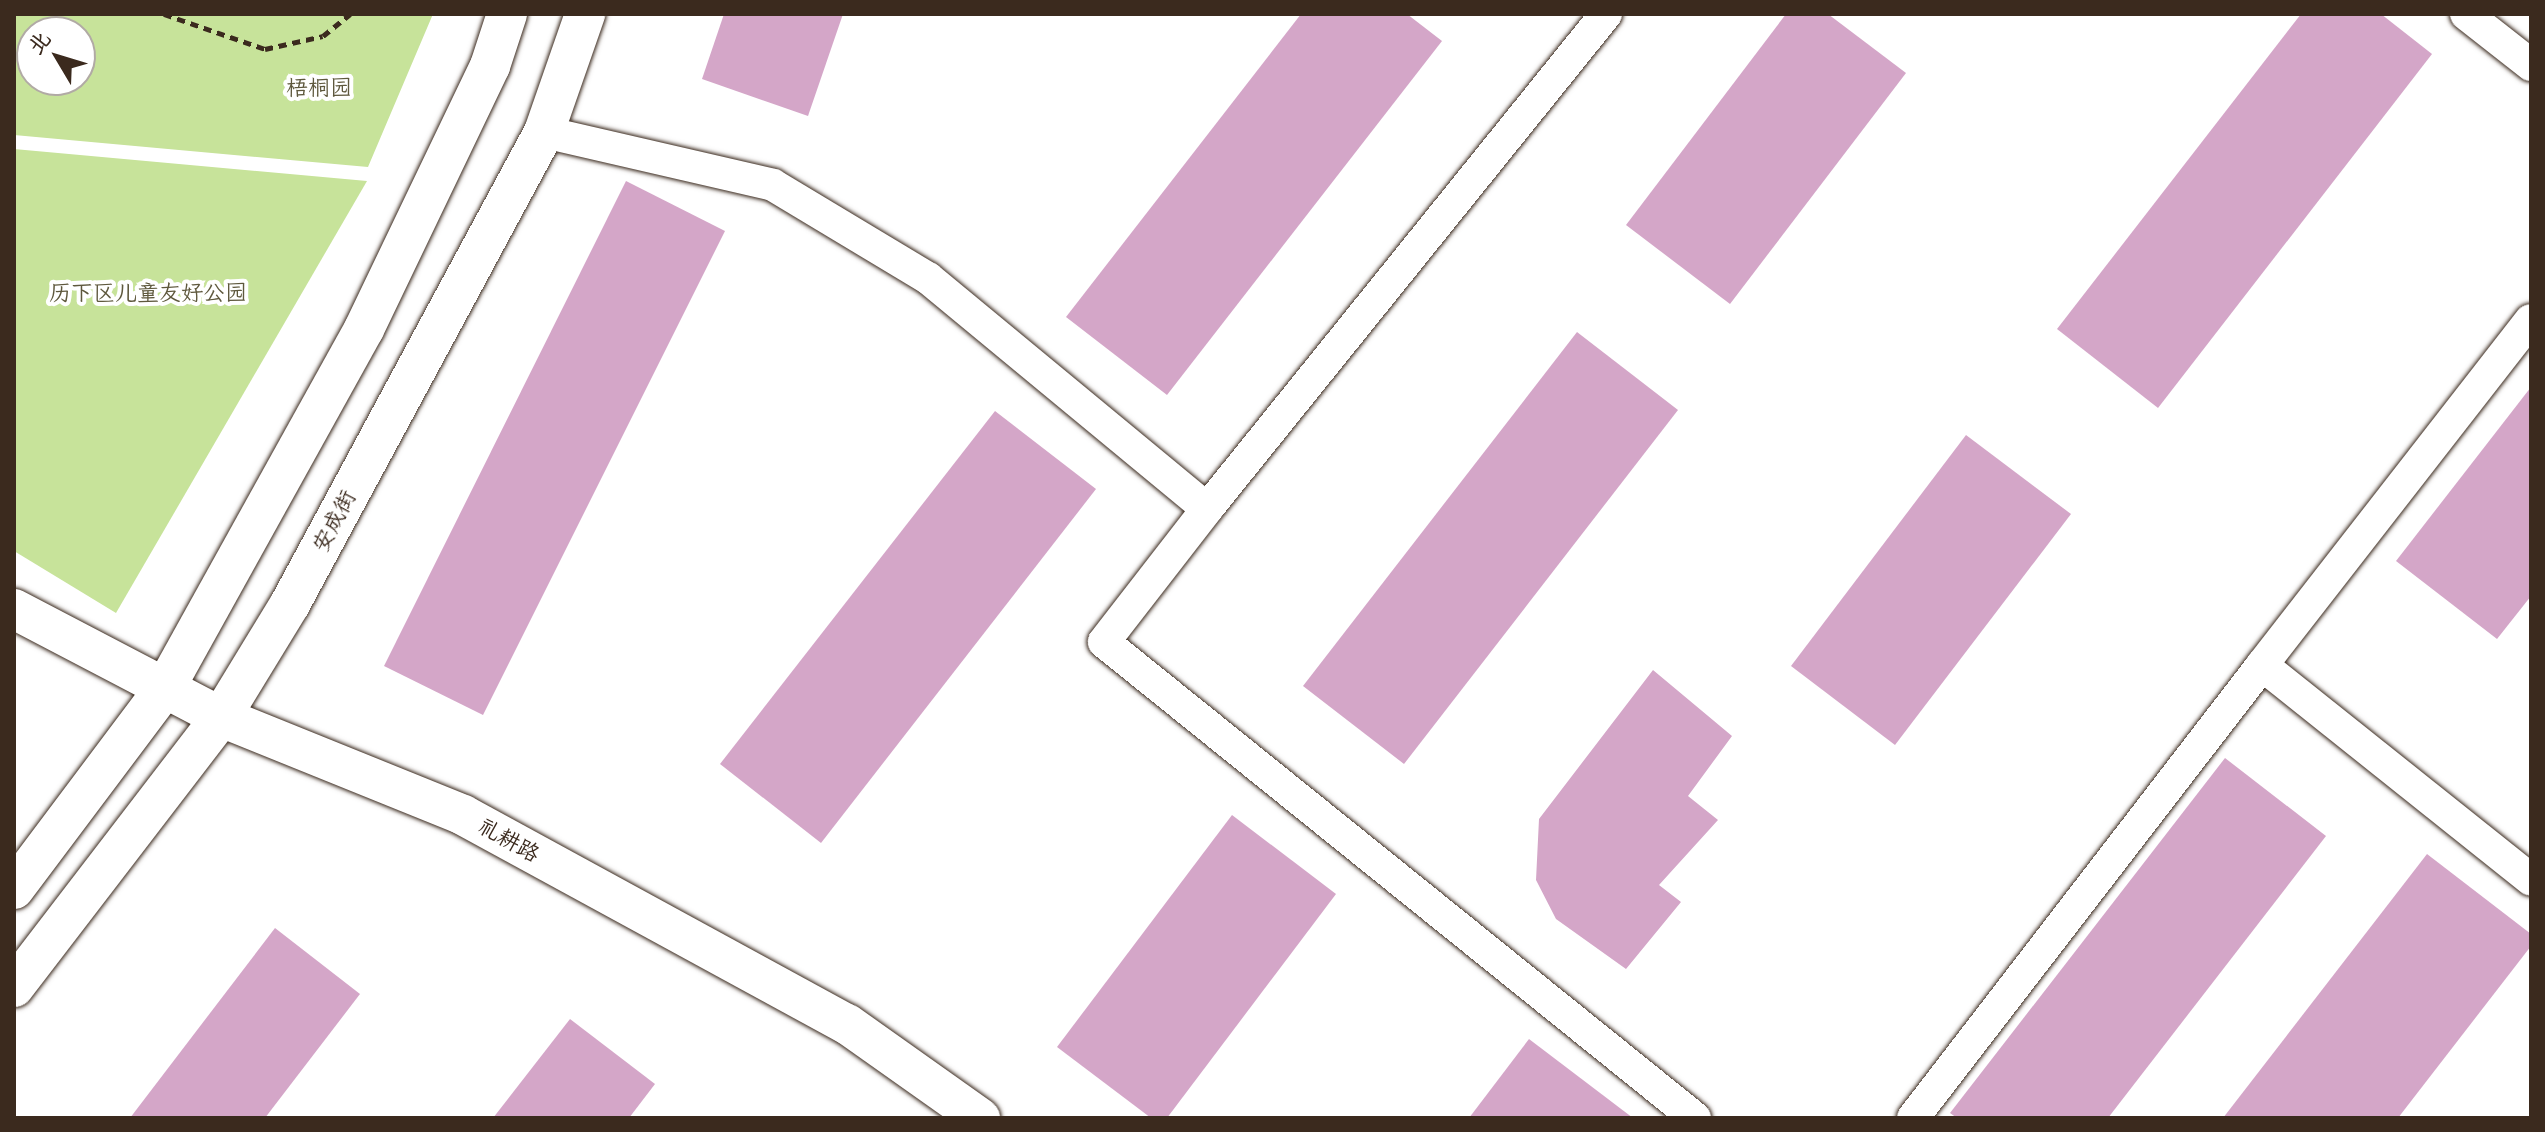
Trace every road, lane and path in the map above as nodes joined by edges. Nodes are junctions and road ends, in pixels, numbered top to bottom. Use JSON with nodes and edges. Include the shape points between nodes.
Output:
{"nodes":[{"id":1,"x":164,"y":14,"type":"edge"},
{"id":2,"x":350,"y":14,"type":"edge"},
{"id":3,"x":507,"y":14,"type":"edge"},
{"id":4,"x":585,"y":14,"type":"edge"},
{"id":5,"x":1606,"y":14,"type":"edge"},
{"id":6,"x":2466,"y":14,"type":"edge"},
{"id":7,"x":2531,"y":65,"type":"edge"},
{"id":8,"x":544,"y":132,"type":"junction"},
{"id":9,"x":2531,"y":320,"type":"edge"},
{"id":10,"x":1207,"y":509,"type":"junction"},
{"id":11,"x":14,"y":609,"type":"edge"},
{"id":12,"x":2262,"y":665,"type":"junction"},
{"id":13,"x":165,"y":688,"type":"junction"},
{"id":14,"x":221,"y":717,"type":"junction"},
{"id":15,"x":2531,"y":880,"type":"edge"},
{"id":16,"x":14,"y":889,"type":"edge"},
{"id":17,"x":14,"y":987,"type":"edge"},
{"id":18,"x":980,"y":1118,"type":"edge"},
{"id":19,"x":1695,"y":1118,"type":"edge"},
{"id":20,"x":1913,"y":1118,"type":"edge"}],
"edges":[{"from":1,"to":2,"type":"path","via":[[265,49],[323,36]]},
{"from":3,"to":13,"type":"street","via":[[490,66],[364,329]]},
{"from":4,"to":8,"type":"street","name":"安成街"},
{"from":5,"to":10,"type":"street"},
{"from":6,"to":7,"type":"street"},
{"from":8,"to":10,"type":"street","via":[[773,185],[928,278]]},
{"from":8,"to":14,"type":"street","name":"安成街","via":[[290,604]]},
{"from":9,"to":12,"type":"street"},
{"from":10,"to":19,"type":"street","via":[[1104,642]]},
{"from":11,"to":13,"type":"street","name":"礼耕路"},
{"from":12,"to":15,"type":"street"},
{"from":12,"to":20,"type":"street"},
{"from":13,"to":14,"type":"street","name":"礼耕路"},
{"from":13,"to":16,"type":"street"},
{"from":14,"to":17,"type":"street","name":"安成街"},
{"from":14,"to":18,"type":"street","name":"礼耕路","via":[[463,815],[847,1024]]}]}
